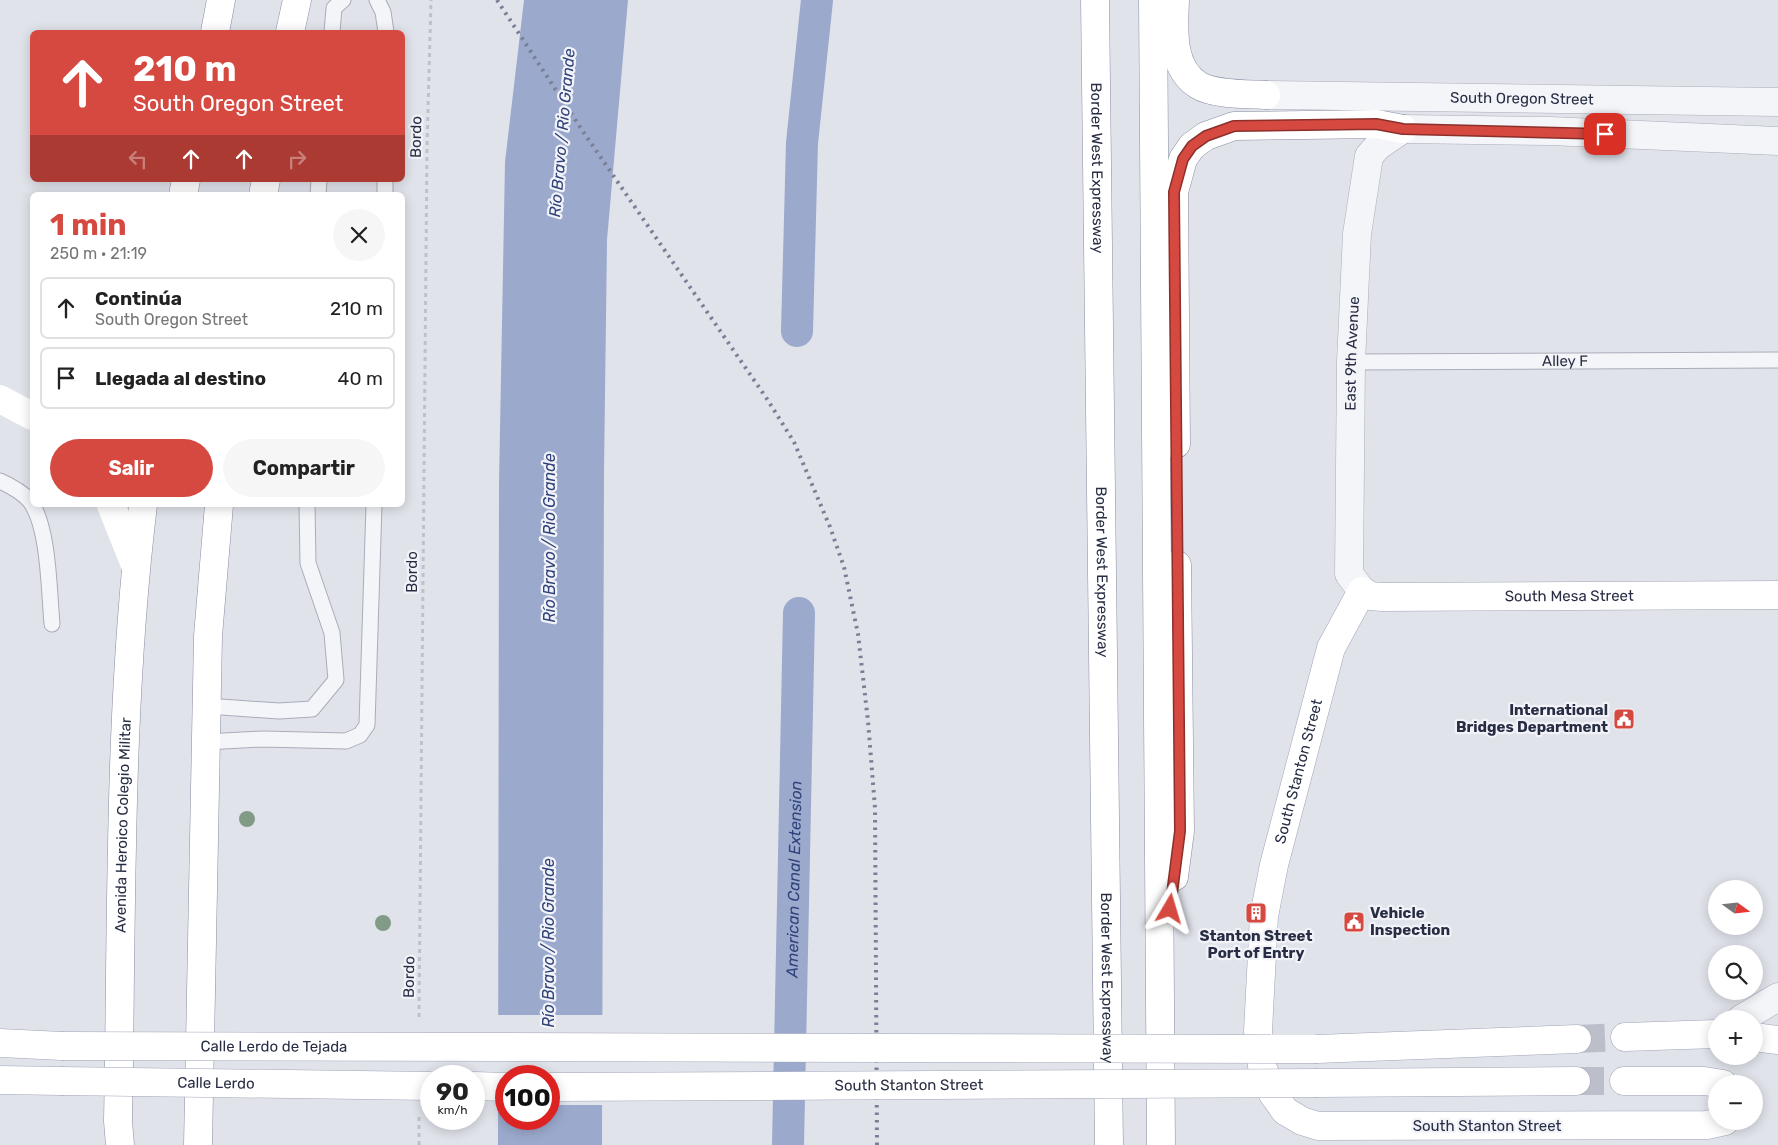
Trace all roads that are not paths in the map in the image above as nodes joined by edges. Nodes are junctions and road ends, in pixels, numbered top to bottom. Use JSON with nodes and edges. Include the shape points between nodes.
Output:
{"nodes":[{"id":1,"x":221,"y":0,"type":"edge"},
{"id":2,"x":296,"y":0,"type":"edge"},
{"id":3,"x":343,"y":0,"type":"edge"},
{"id":4,"x":377,"y":0,"type":"edge"},
{"id":5,"x":1095,"y":0,"type":"edge"},
{"id":6,"x":1153,"y":0,"type":"edge"},
{"id":7,"x":1175,"y":0,"type":"edge"},
{"id":8,"x":215,"y":30,"type":"edge"},
{"id":9,"x":290,"y":30,"type":"edge"},
{"id":10,"x":332,"y":30,"type":"edge"},
{"id":11,"x":386,"y":30,"type":"edge"},
{"id":12,"x":1266,"y":95,"type":"joint"},
{"id":13,"x":1778,"y":102,"type":"edge"},
{"id":14,"x":1403,"y":129,"type":"junction"},
{"id":15,"x":1778,"y":141,"type":"edge"},
{"id":16,"x":1778,"y":360,"type":"edge"},
{"id":17,"x":1351,"y":362,"type":"junction"},
{"id":18,"x":0,"y":399,"type":"edge"},
{"id":19,"x":30,"y":415,"type":"edge"},
{"id":20,"x":0,"y":481,"type":"edge"},
{"id":21,"x":30,"y":503,"type":"edge"},
{"id":22,"x":32,"y":507,"type":"edge"},
{"id":23,"x":112,"y":507,"type":"edge"},
{"id":24,"x":143,"y":507,"type":"edge"},
{"id":25,"x":219,"y":507,"type":"edge"},
{"id":26,"x":307,"y":507,"type":"edge"},
{"id":27,"x":374,"y":507,"type":"edge"},
{"id":28,"x":135,"y":565,"type":"junction"},
{"id":29,"x":1362,"y":591,"type":"junction"},
{"id":30,"x":1778,"y":595,"type":"edge"},
{"id":31,"x":52,"y":624,"type":"dead end"},
{"id":32,"x":207,"y":706,"type":"junction"},
{"id":33,"x":205,"y":742,"type":"junction"},
{"id":34,"x":1778,"y":997,"type":"edge"},
{"id":35,"x":1159,"y":1007,"type":"junction"},
{"id":36,"x":1756,"y":1010,"type":"edge"},
{"id":37,"x":1708,"y":1034,"type":"edge"},
{"id":38,"x":1625,"y":1037,"type":"tunnel mouth"},
{"id":39,"x":1577,"y":1039,"type":"tunnel mouth"},
{"id":40,"x":1763,"y":1039,"type":"edge"},
{"id":41,"x":1778,"y":1040,"type":"edge"},
{"id":42,"x":0,"y":1042,"type":"edge"},
{"id":43,"x":0,"y":1080,"type":"edge"},
{"id":44,"x":1576,"y":1081,"type":"tunnel mouth"},
{"id":45,"x":1624,"y":1081,"type":"tunnel mouth"},
{"id":46,"x":1708,"y":1082,"type":"edge"},
{"id":47,"x":420,"y":1086,"type":"edge"},
{"id":48,"x":560,"y":1087,"type":"edge"},
{"id":49,"x":1708,"y":1125,"type":"edge"},
{"id":50,"x":118,"y":1137,"type":"edge"},
{"id":51,"x":198,"y":1145,"type":"edge"},
{"id":52,"x":1109,"y":1145,"type":"edge"},
{"id":53,"x":1161,"y":1145,"type":"edge"}],
"edges":[{"from":1,"to":8,"type":"main road"},
{"from":2,"to":9,"type":"main road"},
{"from":3,"to":10,"type":"lane","via":[[334,8]]},
{"from":4,"to":11,"type":"lane"},
{"from":5,"to":52,"type":"main road","name":"Border West Expressway"},
{"from":6,"to":35,"type":"main road"},
{"from":7,"to":12,"type":"main road","via":[[1174,37],[1181,67],[1198,85],[1221,92]]},
{"from":12,"to":13,"type":"street","name":"South Oregon Street"},
{"from":14,"to":15,"type":"street","via":[[1550,131]]},
{"from":14,"to":17,"type":"street","name":"East 9th Avenue","via":[[1369,156],[1357,234]]},
{"from":14,"to":35,"type":"main road","via":[[1376,124],[1234,126],[1206,136],[1192,146],[1183,159],[1174,192],[1180,831]]},
{"from":16,"to":17,"type":"lane","name":"Alley F"},
{"from":17,"to":29,"type":"street","name":"East 9th Avenue","via":[[1349,574]]},
{"from":18,"to":19,"type":"main road"},
{"from":20,"to":21,"type":"lane","via":[[17,489]]},
{"from":22,"to":31,"type":"lane","via":[[41,522]]},
{"from":23,"to":28,"type":"main road"},
{"from":24,"to":28,"type":"main road","name":"Avenida Heroico Colegio Militar"},
{"from":25,"to":32,"type":"main road","via":[[208,636]]},
{"from":26,"to":32,"type":"lane","via":[[308,562],[332,633],[336,680],[312,709],[280,711]]},
{"from":27,"to":33,"type":"lane","via":[[367,725],[360,735],[346,741],[262,739]]},
{"from":28,"to":50,"type":"main road","name":"Avenida Heroico Colegio Militar","via":[[124,763]]},
{"from":29,"to":30,"type":"main road","name":"South Mesa Street","via":[[1382,598]]},
{"from":29,"to":49,"type":"main road","name":"South Stanton Street","via":[[1331,648],[1274,865],[1264,916],[1258,1031],[1262,1066],[1273,1094],[1285,1111],[1318,1126]]},
{"from":32,"to":33,"type":"main road"},
{"from":33,"to":51,"type":"main road"},
{"from":34,"to":36,"type":"street"},
{"from":35,"to":53,"type":"main road"},
{"from":37,"to":38,"type":"main road"},
{"from":39,"to":42,"type":"main road","name":"Calle Lerdo de Tejada","bridge":true,"via":[[1318,1049],[62,1046]]},
{"from":40,"to":41,"type":"main road"},
{"from":43,"to":47,"type":"main road","name":"Calle Lerdo","bridge":true},
{"from":44,"to":48,"type":"main road","name":"South Stanton Street","bridge":true},
{"from":45,"to":46,"type":"main road"}]}
